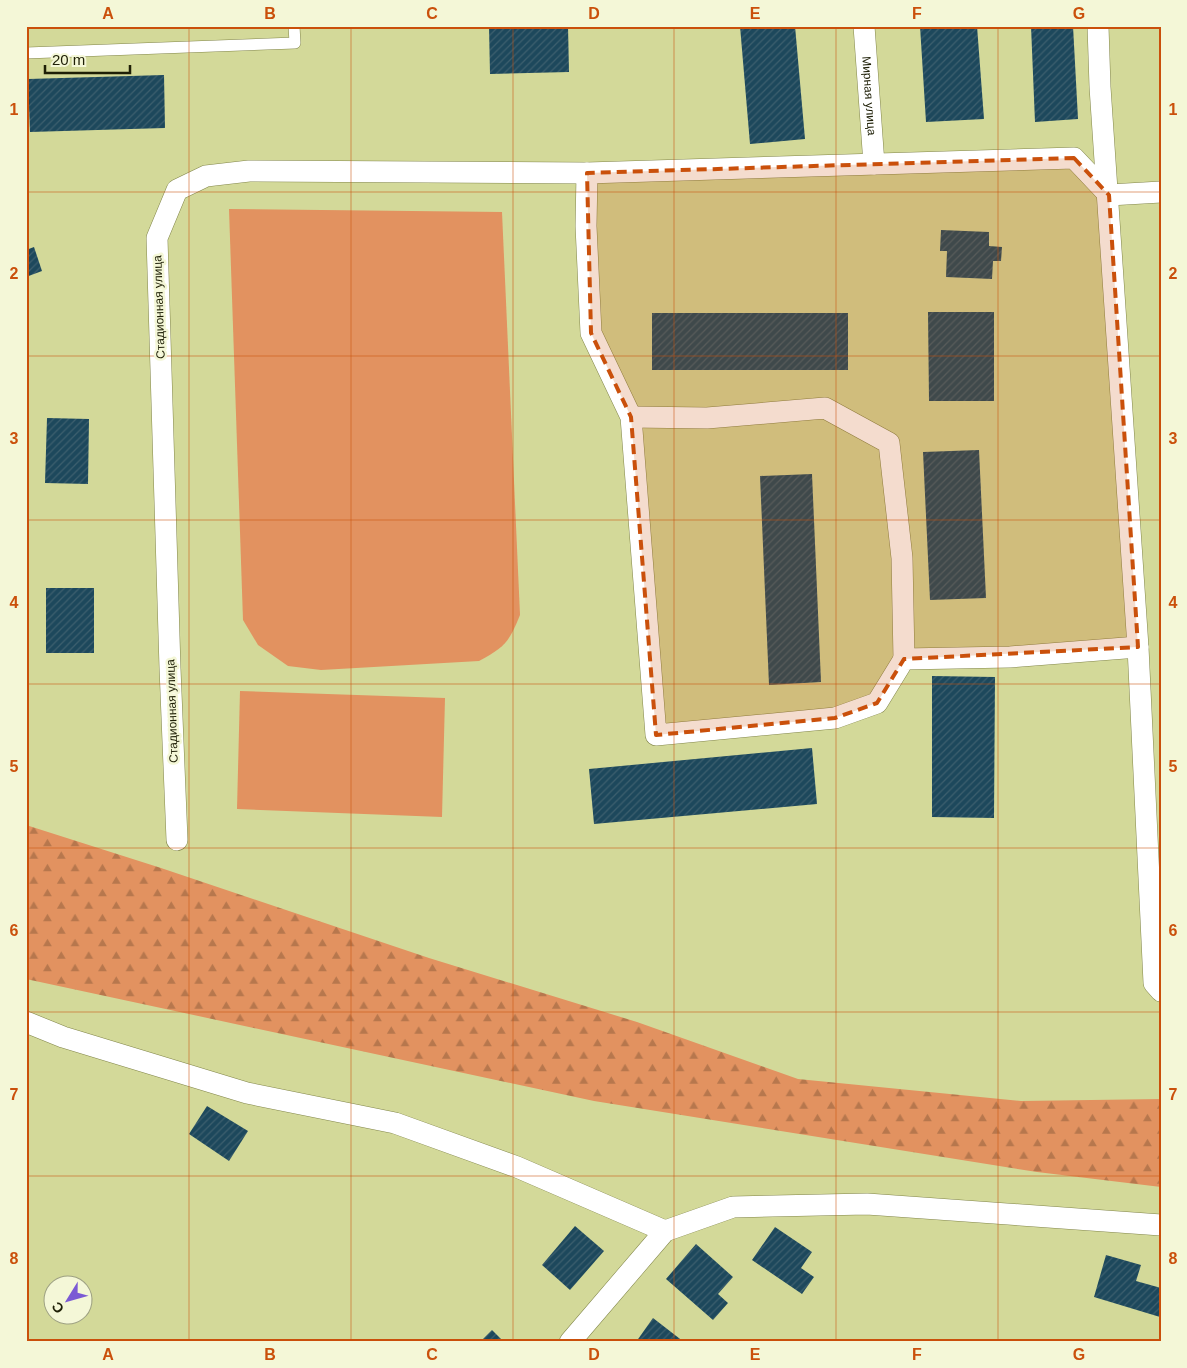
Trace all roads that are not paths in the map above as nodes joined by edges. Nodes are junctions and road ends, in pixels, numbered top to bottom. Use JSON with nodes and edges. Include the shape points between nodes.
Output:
{"nodes":[{"id":1,"x":294,"y":26,"type":"edge"},
{"id":2,"x":864,"y":26,"type":"edge"},
{"id":3,"x":1098,"y":26,"type":"edge"},
{"id":4,"x":26,"y":53,"type":"edge"},
{"id":5,"x":874,"y":164,"type":"junction"},
{"id":6,"x":587,"y":173,"type":"junction"},
{"id":7,"x":1161,"y":192,"type":"edge"},
{"id":8,"x":1108,"y":195,"type":"junction"},
{"id":9,"x":631,"y":417,"type":"junction"},
{"id":10,"x":1138,"y":647,"type":"junction"},
{"id":11,"x":904,"y":659,"type":"junction"},
{"id":12,"x":177,"y":840,"type":"dead end"},
{"id":13,"x":1161,"y":991,"type":"edge"},
{"id":14,"x":26,"y":1022,"type":"edge"},
{"id":15,"x":1161,"y":1225,"type":"edge"},
{"id":16,"x":665,"y":1231,"type":"junction"},
{"id":17,"x":570,"y":1342,"type":"edge"}],
"edges":[{"from":1,"to":4,"type":"lane","via":[[295,43]]},
{"from":2,"to":5,"type":"street","name":"Мирная улица"},
{"from":3,"to":8,"type":"street"},
{"from":5,"to":6,"type":"street","name":"Стадионная улица"},
{"from":5,"to":8,"type":"street","name":"Стадионная улица","via":[[1074,158]]},
{"from":6,"to":9,"type":"street","via":[[591,333]]},
{"from":6,"to":12,"type":"street","name":"Стадионная улица","via":[[249,171],[206,176],[177,190],[157,238]]},
{"from":7,"to":8,"type":"street"},
{"from":8,"to":10,"type":"street"},
{"from":9,"to":11,"type":"street","via":[[707,418],[825,408],[889,443],[902,558]]},
{"from":9,"to":11,"type":"street","via":[[656,735],[835,718],[877,702]]},
{"from":10,"to":11,"type":"street","via":[[1010,657]]},
{"from":10,"to":13,"type":"street","via":[[1154,984]]},
{"from":14,"to":16,"type":"street","via":[[63,1038],[247,1093],[394,1123],[517,1167]]},
{"from":15,"to":16,"type":"street","via":[[867,1204],[734,1206]]},
{"from":16,"to":17,"type":"street"}]}
